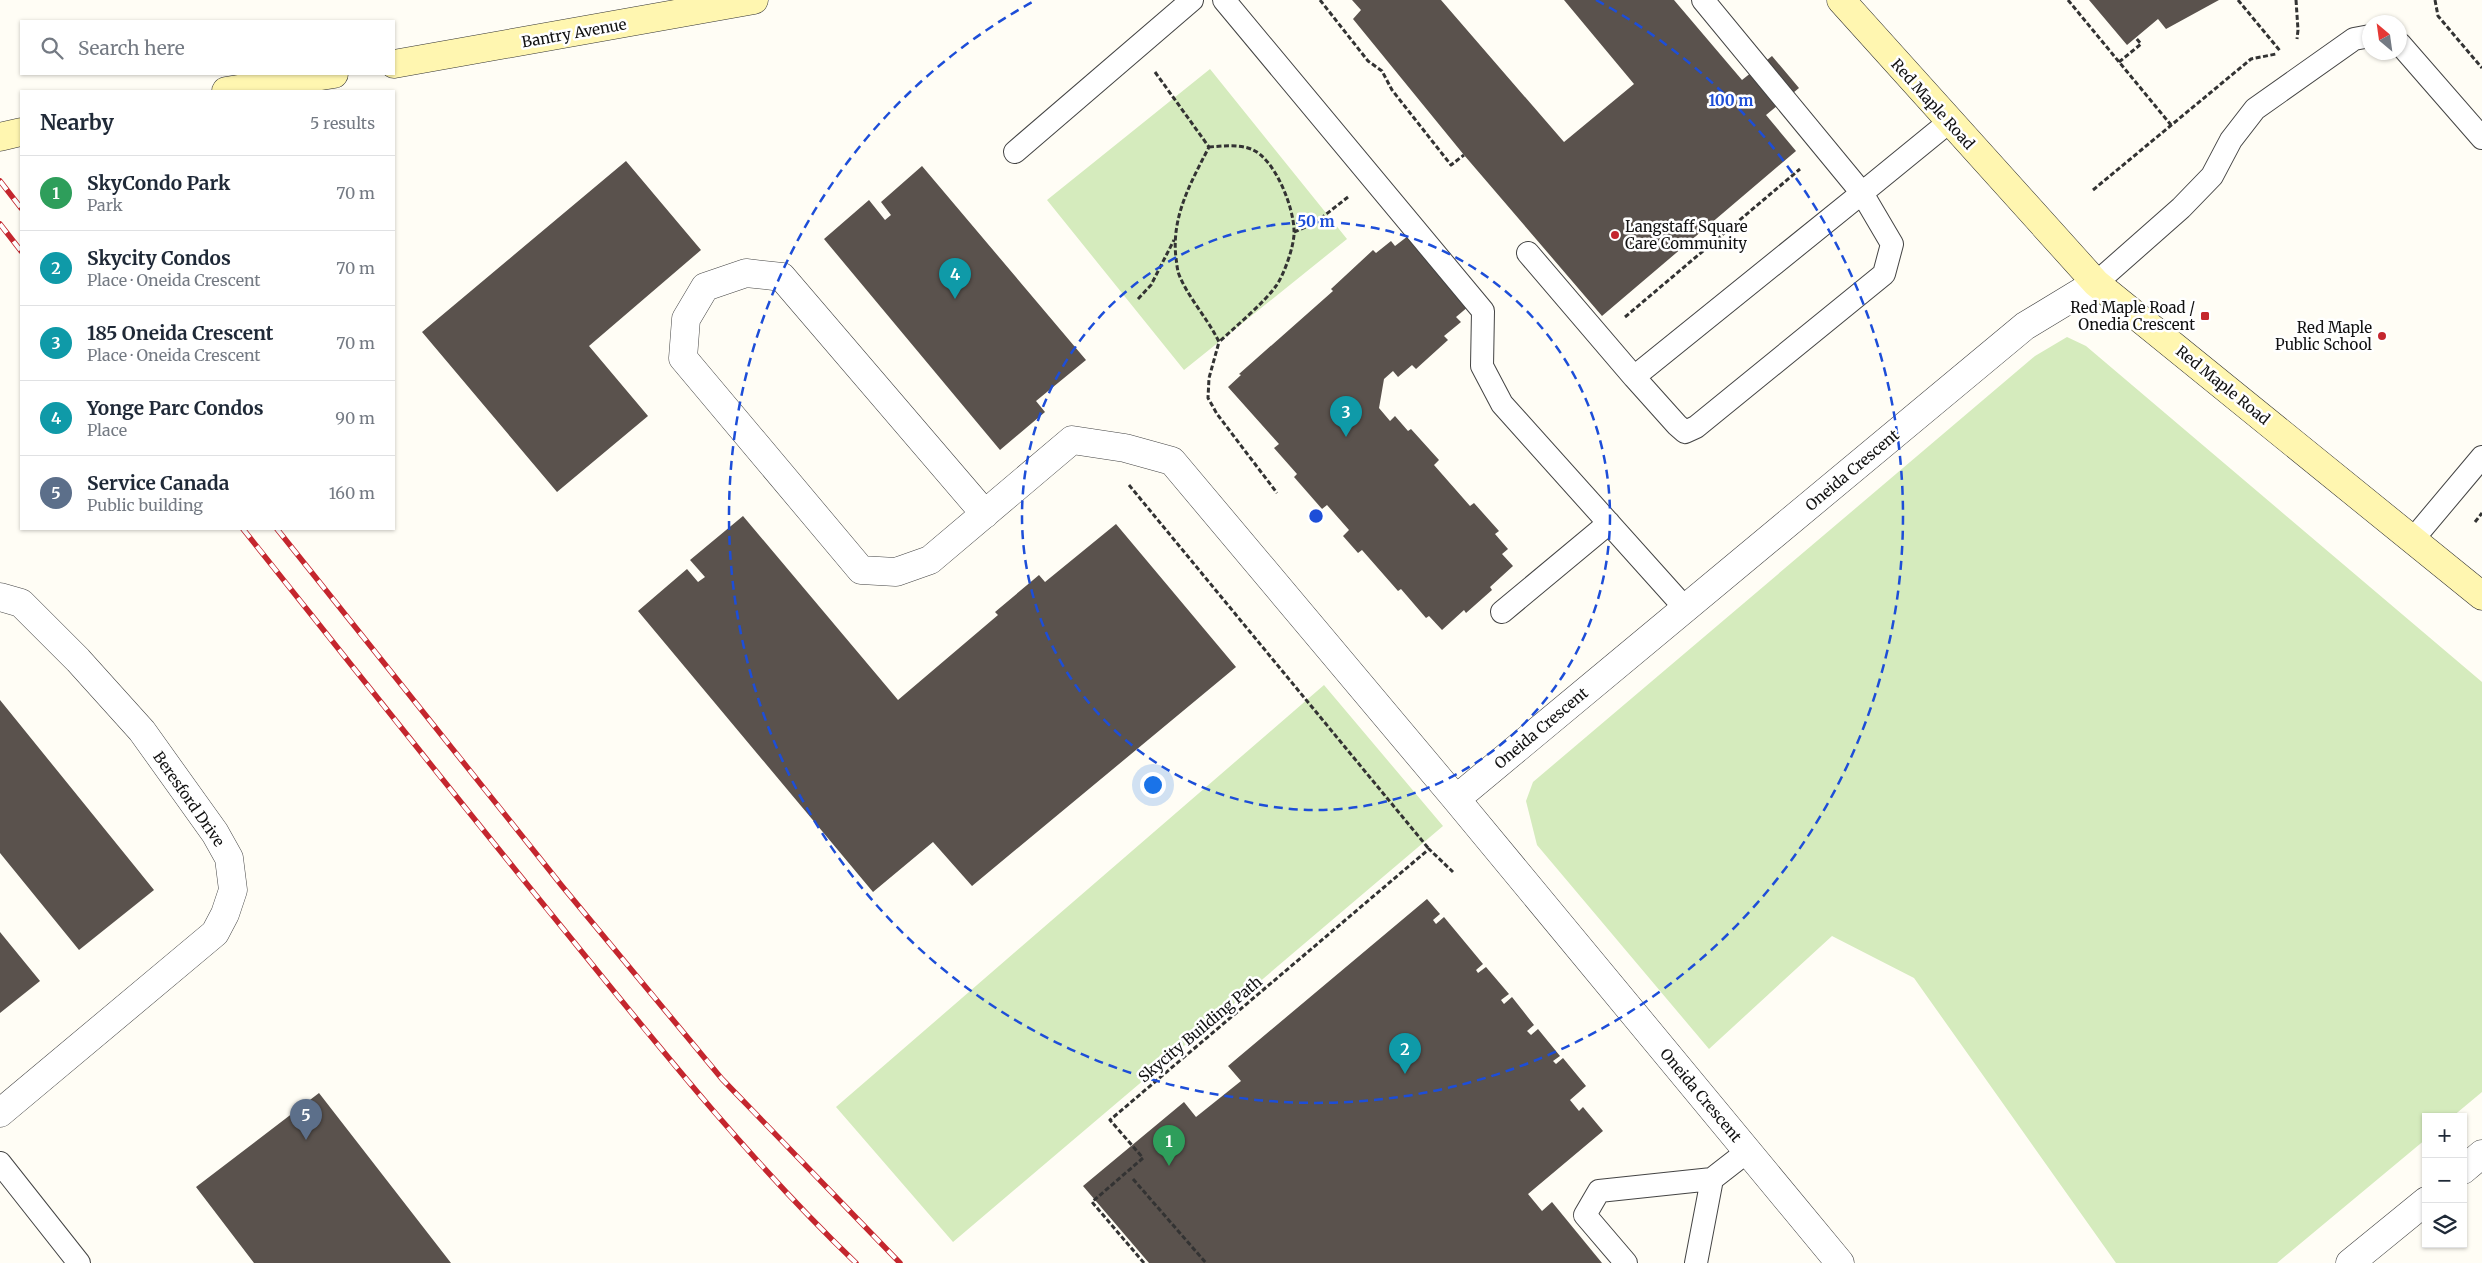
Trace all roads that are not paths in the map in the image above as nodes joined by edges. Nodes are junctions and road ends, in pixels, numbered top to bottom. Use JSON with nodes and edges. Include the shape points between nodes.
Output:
{"nodes":[{"id":1,"x":754,"y":0,"type":"edge"},
{"id":2,"x":1192,"y":0,"type":"edge"},
{"id":3,"x":1224,"y":0,"type":"edge"},
{"id":4,"x":1703,"y":0,"type":"edge"},
{"id":5,"x":1841,"y":0,"type":"edge"},
{"id":6,"x":2362,"y":38,"type":"edge"},
{"id":7,"x":2407,"y":52,"type":"edge"},
{"id":8,"x":395,"y":64,"type":"edge"},
{"id":9,"x":328,"y":75,"type":"edge"},
{"id":10,"x":232,"y":90,"type":"edge"},
{"id":11,"x":1949,"y":122,"type":"junction"},
{"id":12,"x":20,"y":132,"type":"edge"},
{"id":13,"x":0,"y":137,"type":"edge"},
{"id":14,"x":2482,"y":138,"type":"edge"},
{"id":15,"x":1015,"y":152,"type":"dead end"},
{"id":16,"x":1862,"y":193,"type":"junction"},
{"id":17,"x":1528,"y":253,"type":"dead end"},
{"id":18,"x":2096,"y":283,"type":"junction"},
{"id":19,"x":1634,"y":377,"type":"junction"},
{"id":20,"x":2482,"y":458,"type":"edge"},
{"id":21,"x":985,"y":514,"type":"junction"},
{"id":22,"x":1609,"y":523,"type":"junction"},
{"id":23,"x":2414,"y":538,"type":"junction"},
{"id":24,"x":2482,"y":596,"type":"edge"},
{"id":25,"x":0,"y":597,"type":"edge"},
{"id":26,"x":1685,"y":608,"type":"junction"},
{"id":27,"x":1502,"y":612,"type":"dead end"},
{"id":28,"x":1456,"y":799,"type":"junction"},
{"id":29,"x":0,"y":1113,"type":"edge"},
{"id":30,"x":1748,"y":1151,"type":"junction"},
{"id":31,"x":2482,"y":1154,"type":"edge"},
{"id":32,"x":0,"y":1163,"type":"edge"},
{"id":33,"x":2467,"y":1167,"type":"edge"},
{"id":34,"x":1712,"y":1179,"type":"junction"},
{"id":35,"x":2422,"y":1203,"type":"edge"},
{"id":36,"x":79,"y":1263,"type":"edge"},
{"id":37,"x":1626,"y":1263,"type":"edge"},
{"id":38,"x":1696,"y":1263,"type":"edge"},
{"id":39,"x":1840,"y":1263,"type":"edge"},
{"id":40,"x":2350,"y":1263,"type":"edge"}],
"edges":[{"from":1,"to":8,"type":"street","name":"Bantry Avenue"},
{"from":2,"to":15,"type":"lane"},
{"from":3,"to":22,"type":"lane","via":[[1483,311],[1482,366],[1502,404]]},
{"from":4,"to":16,"type":"lane"},
{"from":5,"to":11,"type":"street","name":"Red Maple Road"},
{"from":6,"to":18,"type":"lane","via":[[2354,39],[2255,109],[2231,140],[2212,176]]},
{"from":7,"to":14,"type":"lane"},
{"from":9,"to":10,"type":"street"},
{"from":11,"to":16,"type":"lane"},
{"from":11,"to":18,"type":"street","name":"Red Maple Road"},
{"from":12,"to":13,"type":"street"},
{"from":16,"to":19,"type":"lane"},
{"from":16,"to":19,"type":"lane","via":[[1892,244],[1884,274],[1704,421],[1685,432]]},
{"from":17,"to":19,"type":"lane"},
{"from":18,"to":23,"type":"street","name":"Red Maple Road"},
{"from":18,"to":26,"type":"street","name":"Oneida Crescent","via":[[2025,326]]},
{"from":20,"to":23,"type":"lane"},
{"from":21,"to":21,"type":"street","via":[[930,560],[896,572],[861,570],[683,358],[686,319],[705,287],[746,273],[782,277]]},
{"from":21,"to":28,"type":"street","via":[[1072,440],[1125,448],[1172,461]]},
{"from":22,"to":26,"type":"lane"},
{"from":22,"to":27,"type":"lane"},
{"from":23,"to":24,"type":"street","name":"Red Maple Road"},
{"from":25,"to":29,"type":"street","name":"Beresford Drive","via":[[21,603],[78,660],[142,732],[216,833],[229,858],[233,890],[215,933]]},
{"from":26,"to":28,"type":"street","name":"Oneida Crescent"},
{"from":28,"to":30,"type":"street","name":"Oneida Crescent"},
{"from":30,"to":34,"type":"lane"},
{"from":30,"to":39,"type":"street","name":"Oneida Crescent"},
{"from":31,"to":33,"type":"street"},
{"from":32,"to":36,"type":"lane"},
{"from":34,"to":37,"type":"lane","via":[[1599,1191],[1585,1215]]},
{"from":34,"to":38,"type":"lane"},
{"from":35,"to":40,"type":"street"}]}
